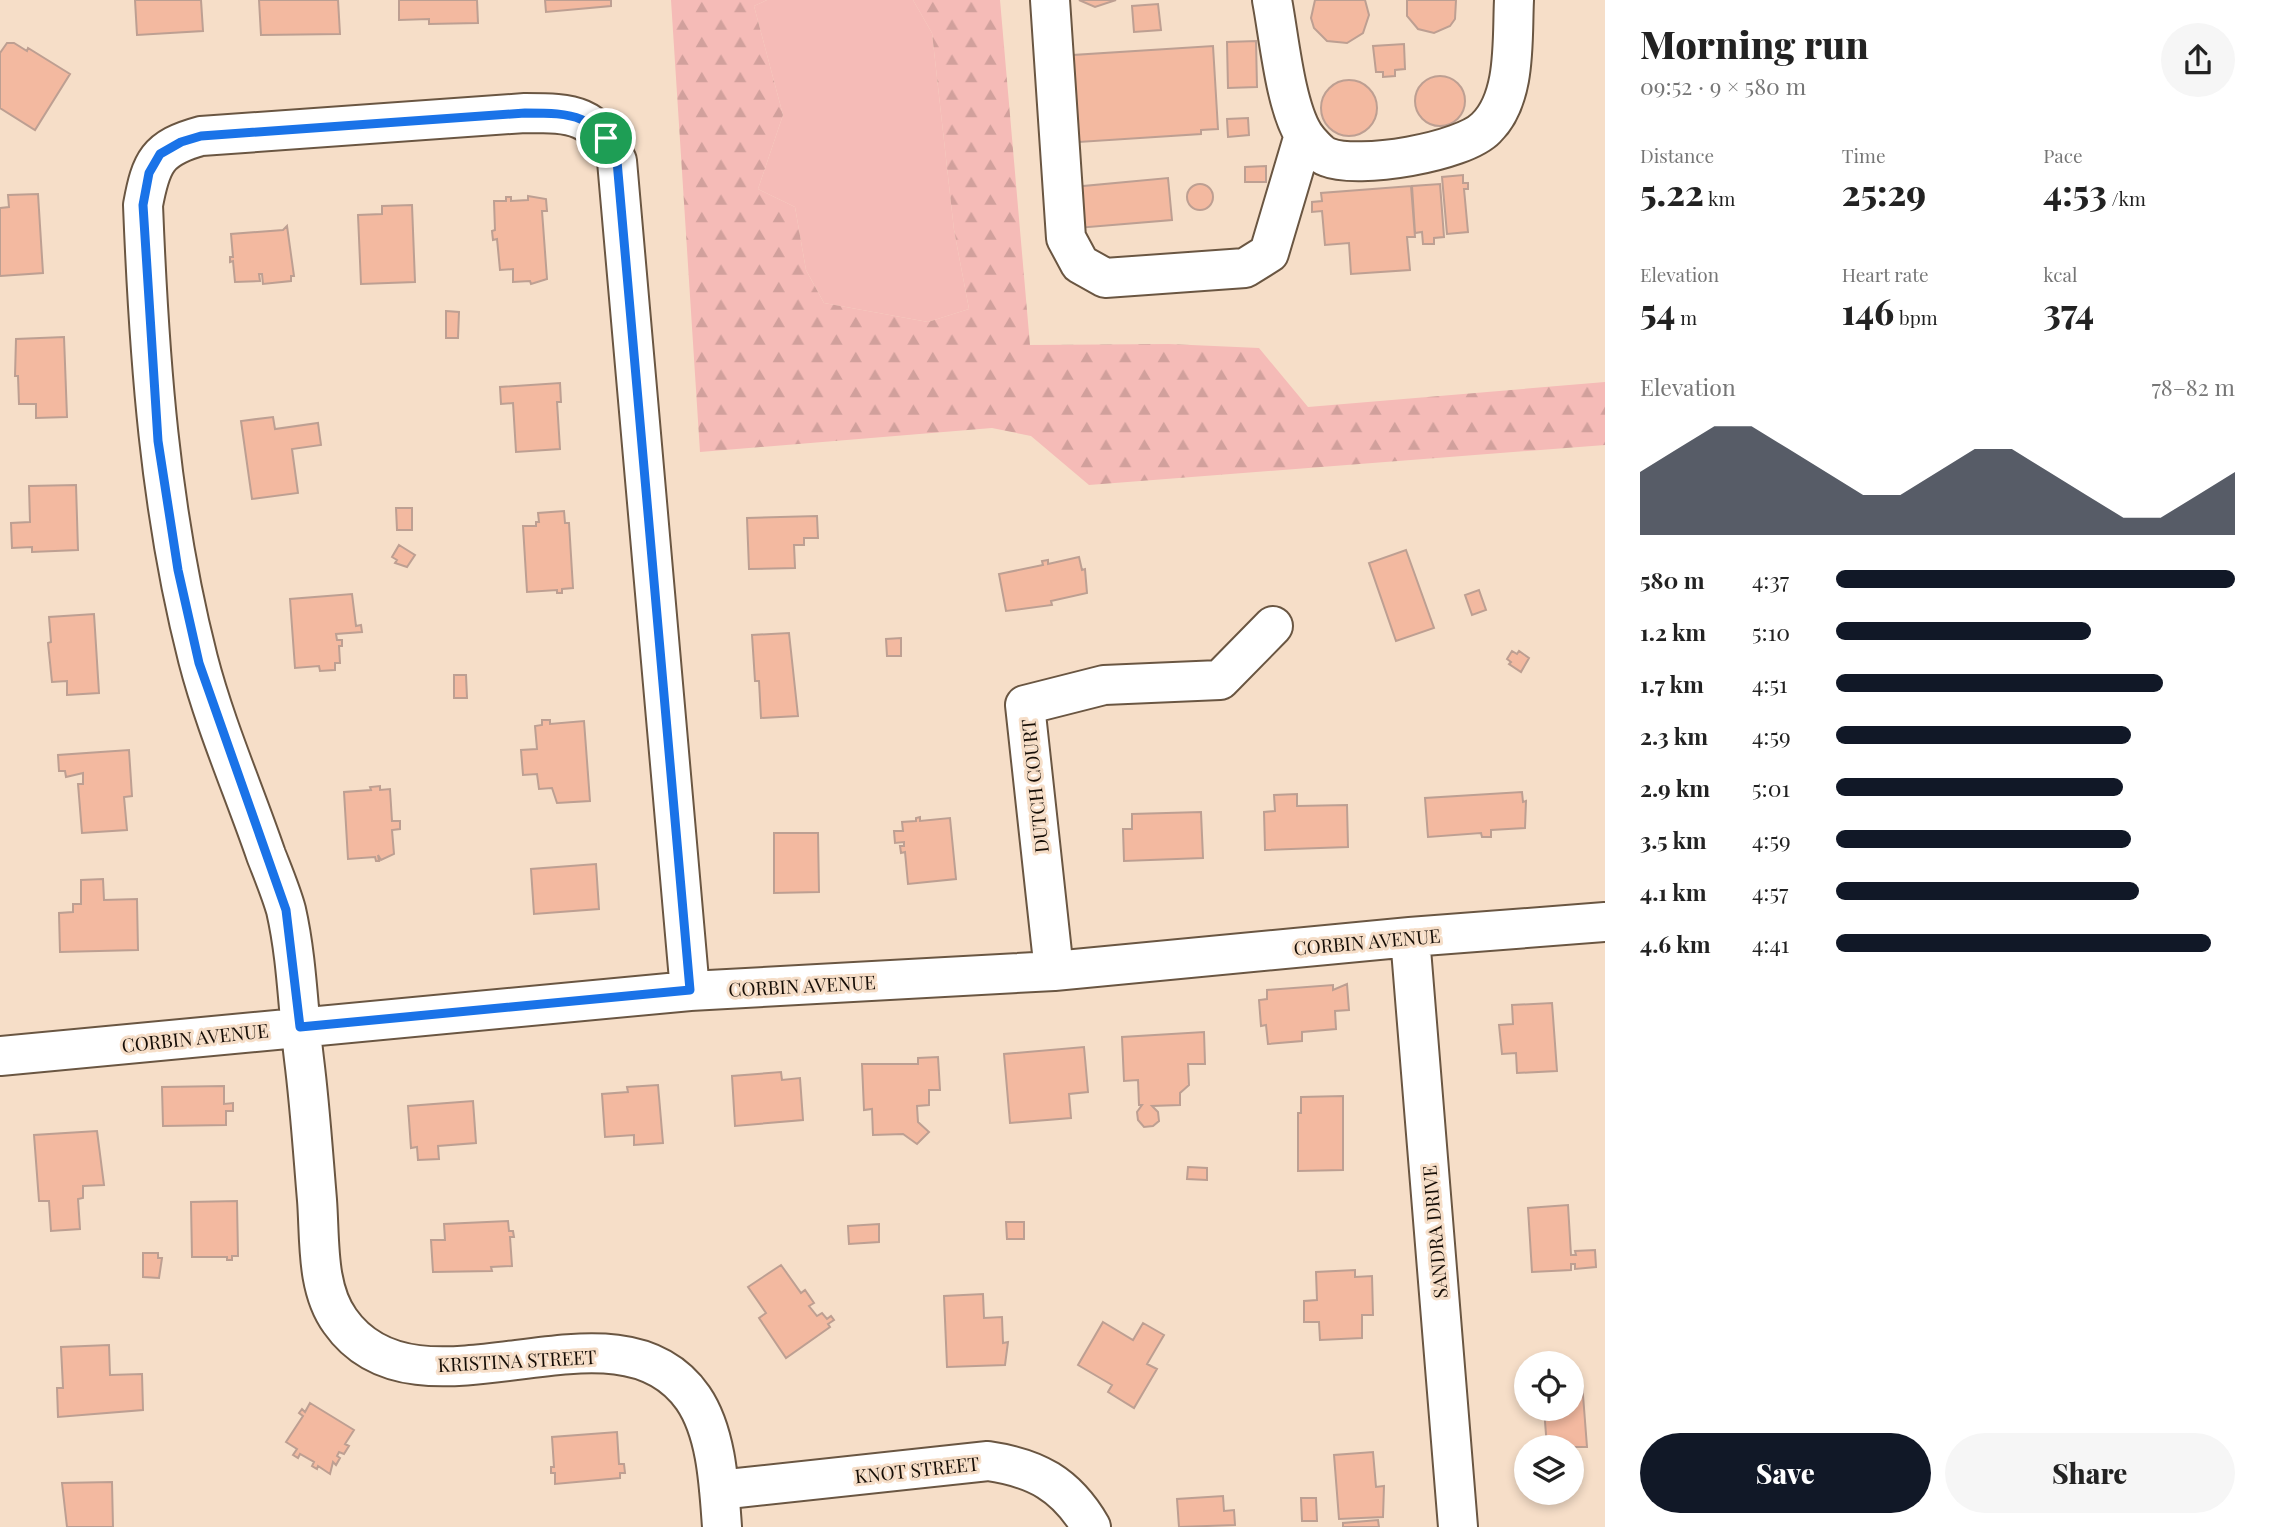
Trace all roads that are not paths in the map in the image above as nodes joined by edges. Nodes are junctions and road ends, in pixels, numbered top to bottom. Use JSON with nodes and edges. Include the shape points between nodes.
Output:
{"nodes":[{"id":1,"x":1050,"y":0,"type":"edge"},
{"id":2,"x":1272,"y":0,"type":"edge"},
{"id":3,"x":1514,"y":0,"type":"edge"},
{"id":4,"x":1304,"y":135,"type":"junction"},
{"id":5,"x":1273,"y":626,"type":"dead end"},
{"id":6,"x":1605,"y":922,"type":"edge"},
{"id":7,"x":1410,"y":937,"type":"junction"},
{"id":8,"x":1054,"y":971,"type":"junction"},
{"id":9,"x":690,"y":990,"type":"junction"},
{"id":10,"x":300,"y":1027,"type":"junction"},
{"id":11,"x":0,"y":1056,"type":"edge"},
{"id":12,"x":719,"y":1490,"type":"junction"},
{"id":13,"x":722,"y":1527,"type":"edge"},
{"id":14,"x":1091,"y":1527,"type":"edge"},
{"id":15,"x":1458,"y":1527,"type":"edge"}],
"edges":[{"from":1,"to":4,"type":"street","via":[[1066,239],[1080,264],[1105,278],[1245,268],[1269,253]]},
{"from":2,"to":4,"type":"street","via":[[1290,95]]},
{"from":3,"to":4,"type":"street","via":[[1511,62],[1503,101],[1486,128],[1452,148],[1359,162],[1326,157]]},
{"from":5,"to":8,"type":"street","name":"DUTCH COURT","via":[[1220,680],[1104,685],[1025,705]]},
{"from":6,"to":7,"type":"street","name":"CORBIN AVENUE"},
{"from":7,"to":8,"type":"street","name":"CORBIN AVENUE"},
{"from":7,"to":15,"type":"street","name":"SANDRA DRIVE"},
{"from":8,"to":9,"type":"street","name":"CORBIN AVENUE"},
{"from":9,"to":10,"type":"street","name":"CORBIN AVENUE"},
{"from":9,"to":10,"type":"street","name":"KRISTINA STREET","via":[[617,161],[606,138],[586,118],[556,113],[201,136],[160,154],[149,173],[143,205],[158,441],[178,570],[199,663],[286,910]]},
{"from":10,"to":11,"type":"street","name":"CORBIN AVENUE"},
{"from":10,"to":12,"type":"street","name":"KRISTINA STREET","via":[[324,1283],[338,1320],[370,1354],[411,1364],[466,1366],[592,1354],[632,1358],[664,1371],[693,1398],[711,1440]]},
{"from":12,"to":13,"type":"street","name":"KRISTINA STREET"},
{"from":12,"to":14,"type":"street","name":"KNOT STREET","via":[[988,1461],[1019,1465],[1051,1480]]}]}
